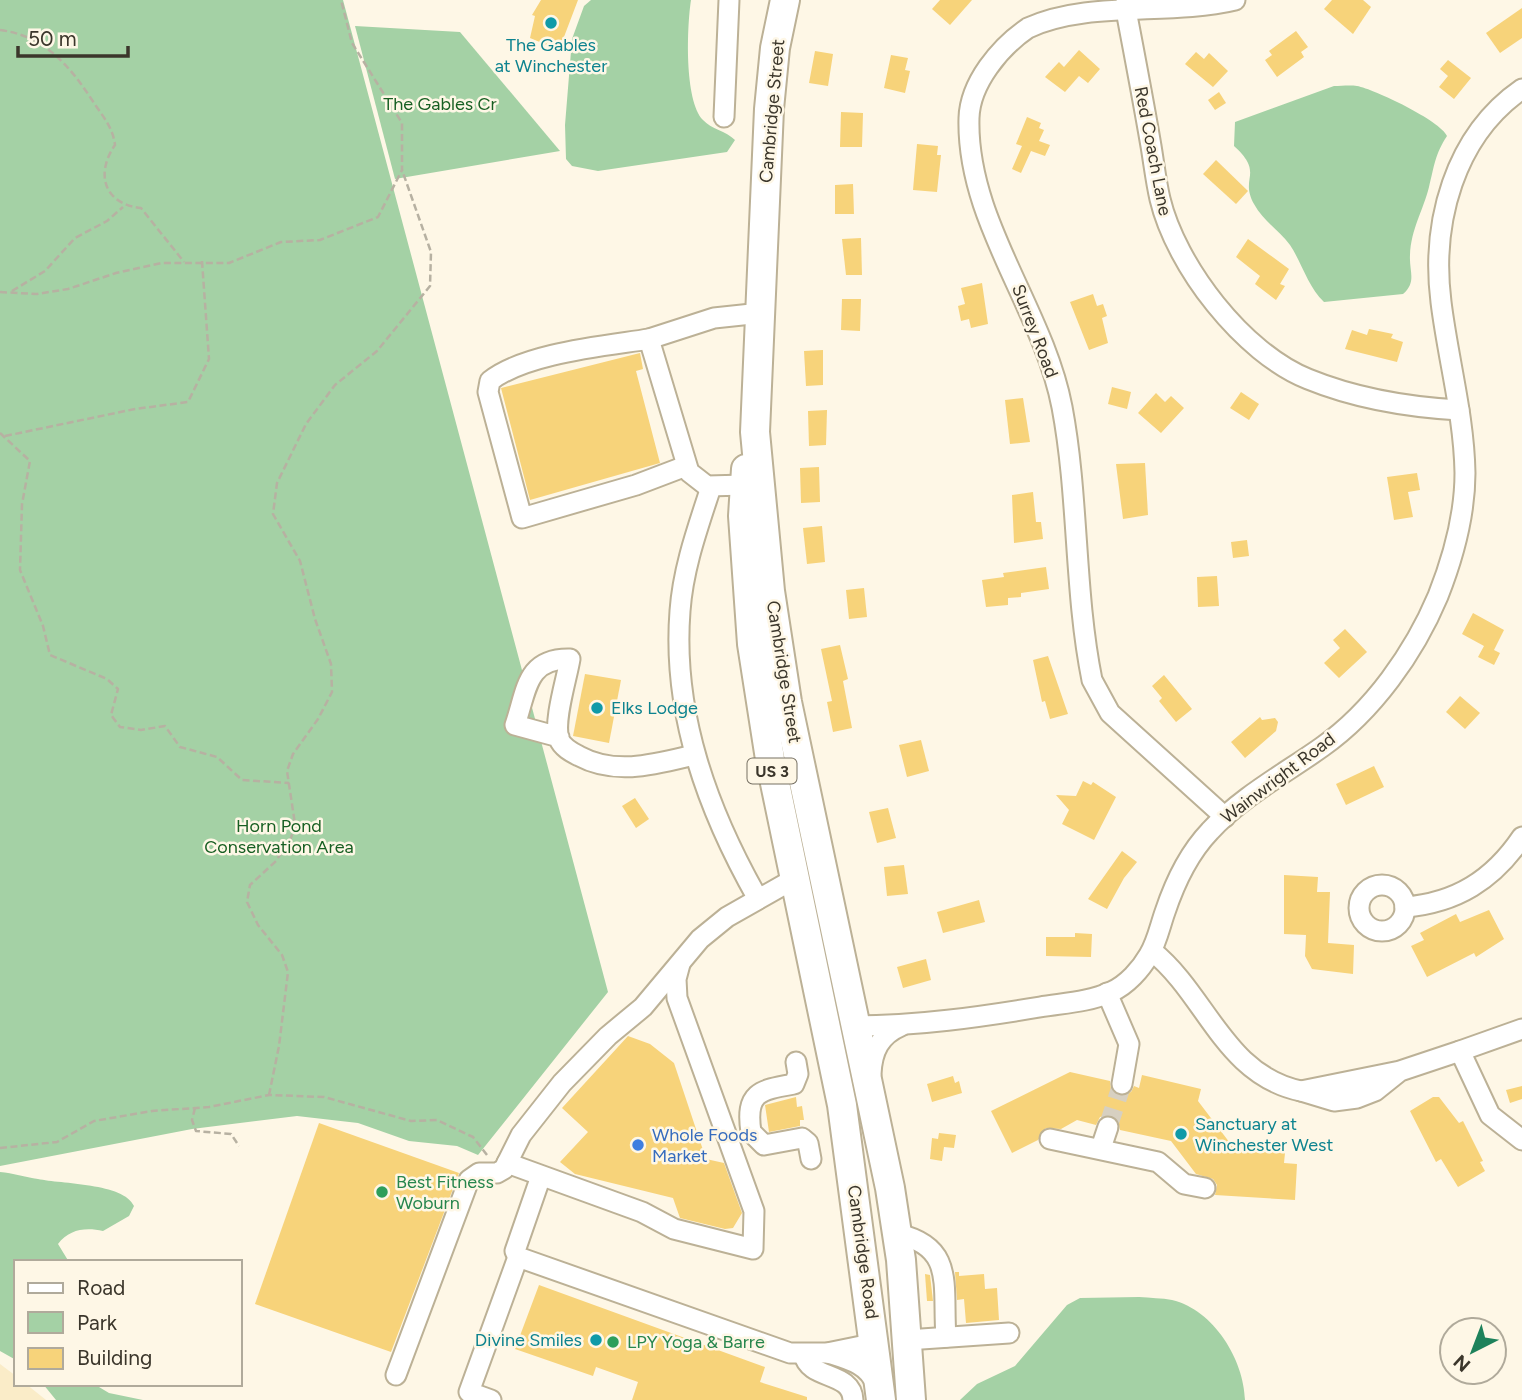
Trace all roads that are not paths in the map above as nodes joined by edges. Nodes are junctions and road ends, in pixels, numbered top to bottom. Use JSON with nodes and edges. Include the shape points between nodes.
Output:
{"nodes":[{"id":1,"x":729,"y":0,"type":"edge"},
{"id":2,"x":785,"y":0,"type":"edge"},
{"id":3,"x":1235,"y":0,"type":"edge"},
{"id":4,"x":1125,"y":5,"type":"junction"},
{"id":5,"x":1522,"y":89,"type":"edge"},
{"id":6,"x":724,"y":117,"type":"dead end"},
{"id":7,"x":761,"y":313,"type":"junction"},
{"id":8,"x":649,"y":339,"type":"junction"},
{"id":9,"x":1458,"y":410,"type":"junction"},
{"id":10,"x":755,"y":432,"type":"junction"},
{"id":11,"x":686,"y":466,"type":"junction"},
{"id":12,"x":745,"y":485,"type":"junction"},
{"id":13,"x":711,"y":487,"type":"junction"},
{"id":14,"x":559,"y":737,"type":"dead end"},
{"id":15,"x":694,"y":755,"type":"junction"},
{"id":16,"x":1225,"y":817,"type":"junction"},
{"id":17,"x":1522,"y":837,"type":"edge"},
{"id":18,"x":823,"y":872,"type":"junction"},
{"id":19,"x":794,"y":879,"type":"junction"},
{"id":20,"x":758,"y":899,"type":"junction"},
{"id":21,"x":1405,"y":906,"type":"dead end"},
{"id":22,"x":1152,"y":951,"type":"junction"},
{"id":23,"x":681,"y":963,"type":"junction"},
{"id":24,"x":1107,"y":993,"type":"junction"},
{"id":25,"x":855,"y":1026,"type":"junction"},
{"id":26,"x":901,"y":1026,"type":"junction"},
{"id":27,"x":1522,"y":1029,"type":"edge"},
{"id":28,"x":1460,"y":1051,"type":"junction"},
{"id":29,"x":796,"y":1062,"type":"dead end"},
{"id":30,"x":1122,"y":1084,"type":"tunnel mouth"},
{"id":31,"x":842,"y":1105,"type":"joint"},
{"id":32,"x":877,"y":1115,"type":"junction"},
{"id":33,"x":1108,"y":1127,"type":"tunnel mouth"},
{"id":34,"x":1050,"y":1139,"type":"dead end"},
{"id":35,"x":1522,"y":1140,"type":"edge"},
{"id":36,"x":1101,"y":1148,"type":"junction"},
{"id":37,"x":811,"y":1159,"type":"dead end"},
{"id":38,"x":504,"y":1167,"type":"junction"},
{"id":39,"x":541,"y":1176,"type":"junction"},
{"id":40,"x":1205,"y":1188,"type":"dead end"},
{"id":41,"x":898,"y":1234,"type":"junction"},
{"id":42,"x":518,"y":1257,"type":"junction"},
{"id":43,"x":1009,"y":1333,"type":"dead end"},
{"id":44,"x":946,"y":1337,"type":"junction"},
{"id":45,"x":907,"y":1339,"type":"junction"},
{"id":46,"x":876,"y":1343,"type":"junction"},
{"id":47,"x":827,"y":1353,"type":"junction"},
{"id":48,"x":804,"y":1354,"type":"junction"},
{"id":49,"x":396,"y":1375,"type":"dead end"},
{"id":50,"x":491,"y":1400,"type":"edge"},
{"id":51,"x":853,"y":1400,"type":"edge"},
{"id":52,"x":881,"y":1400,"type":"edge"},
{"id":53,"x":911,"y":1400,"type":"edge"}],
"edges":[{"from":1,"to":6,"type":"street"},
{"from":2,"to":7,"type":"highway","name":"Cambridge Street","number":"US 3","via":[[769,109]]},
{"from":3,"to":4,"type":"street","name":"Surrey Road"},
{"from":4,"to":9,"type":"street","name":"Red Coach Lane","via":[[1160,199],[1188,267],[1213,301],[1270,356],[1306,378],[1405,407]]},
{"from":4,"to":16,"type":"street","name":"Surrey Road","via":[[1086,6],[1058,13],[1028,28],[995,58],[969,114],[969,153],[985,208],[1039,337],[1062,407],[1092,680],[1110,713]]},
{"from":5,"to":9,"type":"street","name":"Wainwright Road","via":[[1503,103],[1476,135],[1460,162],[1444,209],[1438,248],[1440,300]]},
{"from":7,"to":8,"type":"street","via":[[714,318]]},
{"from":7,"to":10,"type":"highway","name":"Cambridge Street","number":"US 3"},
{"from":8,"to":11,"type":"street"},
{"from":8,"to":11,"type":"street","via":[[518,365],[491,380],[488,392],[522,518]]},
{"from":9,"to":16,"type":"street","name":"Wainwright Road","via":[[1465,473],[1454,546],[1435,602],[1407,658],[1326,744]]},
{"from":10,"to":12,"type":"highway","name":"Cambridge Street","number":"US 3"},
{"from":10,"to":18,"type":"highway","name":"Cambridge Street","number":"US 3","via":[[787,702]]},
{"from":11,"to":13,"type":"street","via":[[701,484]]},
{"from":12,"to":13,"type":"street"},
{"from":12,"to":19,"type":"highway","name":"Cambridge Street","number":"US 3","via":[[752,644]]},
{"from":13,"to":15,"type":"street","via":[[680,610],[680,684]]},
{"from":14,"to":15,"type":"street","via":[[574,753],[613,767],[646,766]]},
{"from":15,"to":20,"type":"street","via":[[727,840]]},
{"from":16,"to":22,"type":"street","name":"Wainwright Road","via":[[1199,844],[1178,878]]},
{"from":17,"to":21,"type":"street","via":[[1480,884],[1454,897]]},
{"from":18,"to":19,"type":"highway"},
{"from":18,"to":25,"type":"highway","name":"Cambridge Street","number":"US 3"},
{"from":19,"to":20,"type":"street"},
{"from":19,"to":31,"type":"highway","name":"Cambridge Street","number":"US 3"},
{"from":20,"to":23,"type":"street","via":[[712,928]]},
{"from":22,"to":24,"type":"street","name":"Wainwright Road","via":[[1132,976]]},
{"from":22,"to":28,"type":"street","via":[[1191,990],[1233,1053],[1272,1082],[1334,1101],[1357,1098],[1375,1091],[1400,1071]]},
{"from":23,"to":38,"type":"street","via":[[643,1007],[562,1083]]},
{"from":23,"to":39,"type":"street","via":[[677,998],[754,1211],[754,1249],[674,1229],[642,1212]]},
{"from":24,"to":26,"type":"street","name":"Wainwright Road","via":[[1014,1012]]},
{"from":24,"to":30,"type":"street","via":[[1129,1044]]},
{"from":25,"to":26,"type":"street","name":"Wainwright Road"},
{"from":25,"to":32,"type":"highway","name":"Cambridge Street","number":"US 3"},
{"from":26,"to":32,"type":"street","via":[[880,1041],[872,1057]]},
{"from":27,"to":28,"type":"street"},
{"from":28,"to":35,"type":"street","via":[[1490,1115]]},
{"from":29,"to":37,"type":"street","via":[[794,1084],[764,1090],[753,1099],[749,1107],[751,1132],[765,1145],[802,1138],[808,1143]]},
{"from":31,"to":46,"type":"highway","name":"Cambridge Road","number":"US 3"},
{"from":32,"to":41,"type":"highway","name":"Cambridge Road","number":"US 3"},
{"from":33,"to":36,"type":"street"},
{"from":34,"to":36,"type":"street"},
{"from":36,"to":40,"type":"street","via":[[1158,1162],[1184,1184]]},
{"from":38,"to":39,"type":"street"},
{"from":38,"to":49,"type":"street","via":[[479,1173],[466,1186]]},
{"from":39,"to":42,"type":"street","via":[[515,1251]]},
{"from":41,"to":44,"type":"street","via":[[928,1244],[940,1259]]},
{"from":41,"to":45,"type":"highway","name":"Cambridge Road","number":"US 3"},
{"from":42,"to":48,"type":"street","via":[[744,1340]]},
{"from":42,"to":50,"type":"street","via":[[469,1392]]},
{"from":43,"to":44,"type":"street"},
{"from":44,"to":45,"type":"street"},
{"from":45,"to":46,"type":"highway"},
{"from":45,"to":53,"type":"highway","name":"Cambridge Road","number":"US 3"},
{"from":46,"to":47,"type":"street"},
{"from":46,"to":52,"type":"highway","name":"Cambridge Road","number":"US 3"},
{"from":47,"to":48,"type":"street"},
{"from":47,"to":52,"type":"street","via":[[868,1371]]},
{"from":48,"to":51,"type":"street","via":[[812,1368],[847,1385]]}]}
